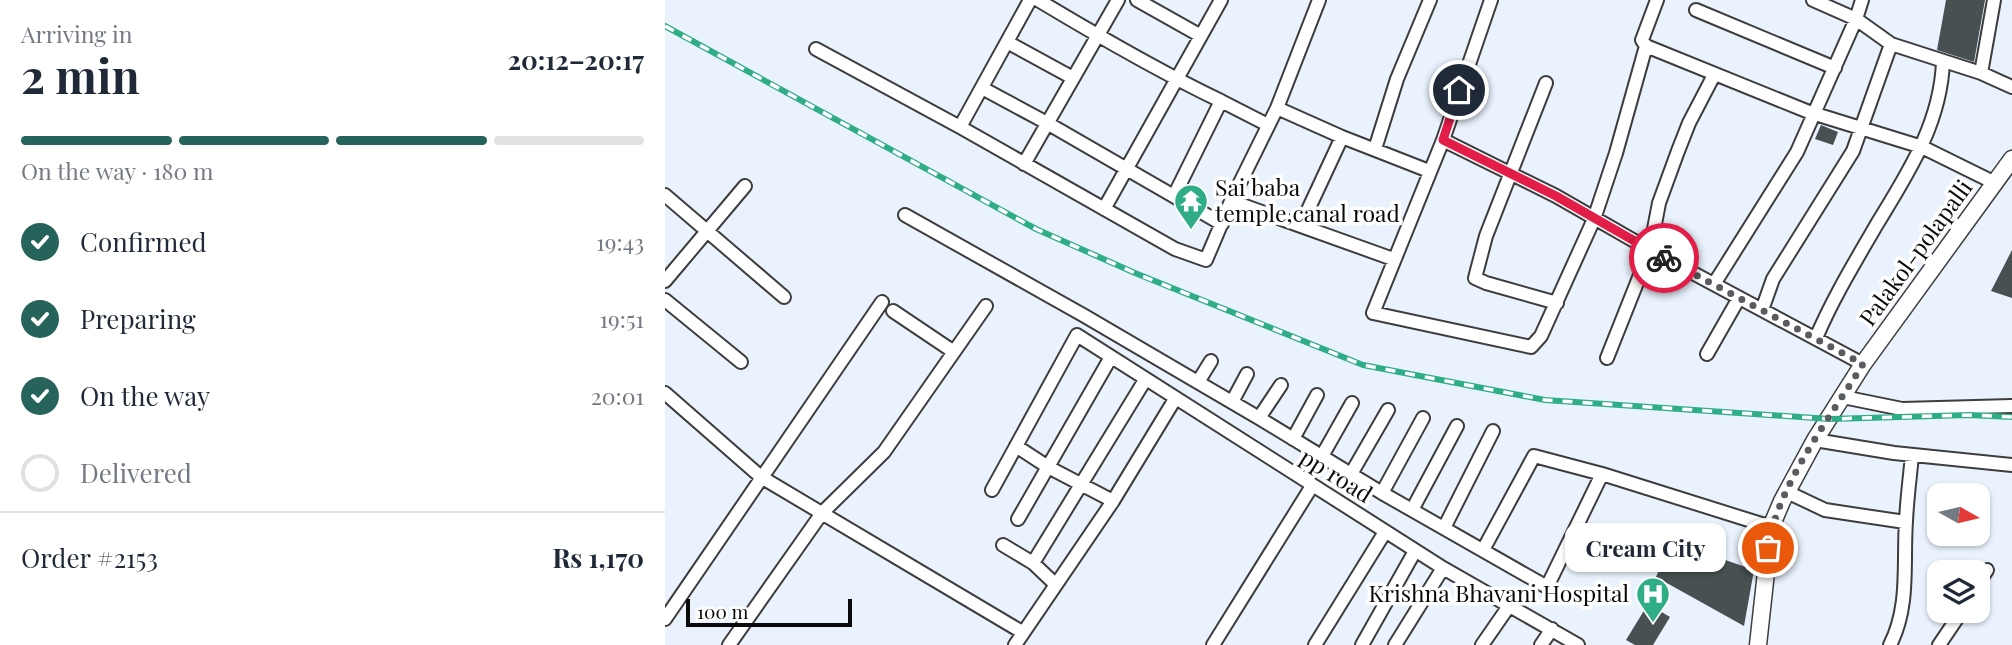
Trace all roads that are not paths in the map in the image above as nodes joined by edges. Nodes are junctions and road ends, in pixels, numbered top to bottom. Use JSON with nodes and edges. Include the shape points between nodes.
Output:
{"nodes":[{"id":1,"x":1030,"y":0,"type":"edge"},
{"id":2,"x":1038,"y":0,"type":"edge"},
{"id":3,"x":1118,"y":0,"type":"edge"},
{"id":4,"x":1137,"y":0,"type":"edge"},
{"id":5,"x":1221,"y":0,"type":"edge"},
{"id":6,"x":1319,"y":0,"type":"edge"},
{"id":7,"x":1430,"y":0,"type":"edge"},
{"id":8,"x":1491,"y":0,"type":"edge"},
{"id":9,"x":1657,"y":0,"type":"edge"},
{"id":10,"x":1813,"y":0,"type":"edge"},
{"id":11,"x":1863,"y":0,"type":"edge"},
{"id":12,"x":1994,"y":0,"type":"edge"},
{"id":13,"x":1696,"y":10,"type":"dead end"},
{"id":14,"x":1856,"y":19,"type":"junction"},
{"id":15,"x":1097,"y":36,"type":"junction"},
{"id":16,"x":1201,"y":36,"type":"junction"},
{"id":17,"x":1007,"y":42,"type":"junction"},
{"id":18,"x":1891,"y":44,"type":"junction"},
{"id":19,"x":1646,"y":46,"type":"junction"},
{"id":20,"x":815,"y":48,"type":"dead end"},
{"id":21,"x":1943,"y":61,"type":"junction"},
{"id":22,"x":1835,"y":68,"type":"junction"},
{"id":23,"x":1981,"y":73,"type":"junction"},
{"id":24,"x":1714,"y":75,"type":"junction"},
{"id":25,"x":1073,"y":78,"type":"junction"},
{"id":26,"x":1176,"y":80,"type":"junction"},
{"id":27,"x":1546,"y":83,"type":"dead end"},
{"id":28,"x":2012,"y":87,"type":"edge"},
{"id":29,"x":982,"y":88,"type":"junction"},
{"id":30,"x":1220,"y":101,"type":"junction"},
{"id":31,"x":1277,"y":108,"type":"junction"},
{"id":32,"x":1815,"y":114,"type":"junction"},
{"id":33,"x":1047,"y":123,"type":"junction"},
{"id":34,"x":1268,"y":125,"type":"junction"},
{"id":35,"x":960,"y":127,"type":"junction"},
{"id":36,"x":1863,"y":128,"type":"junction"},
{"id":37,"x":1342,"y":137,"type":"junction"},
{"id":38,"x":1443,"y":140,"type":"junction"},
{"id":39,"x":1922,"y":148,"type":"junction"},
{"id":40,"x":1375,"y":149,"type":"junction"},
{"id":41,"x":2012,"y":159,"type":"edge"},
{"id":42,"x":1024,"y":164,"type":"junction"},
{"id":43,"x":1127,"y":168,"type":"junction"},
{"id":44,"x":1429,"y":171,"type":"junction"},
{"id":45,"x":1513,"y":174,"type":"junction"},
{"id":46,"x":1995,"y":183,"type":"junction"},
{"id":47,"x":745,"y":186,"type":"dead end"},
{"id":48,"x":665,"y":195,"type":"edge"},
{"id":49,"x":1174,"y":196,"type":"junction"},
{"id":50,"x":1231,"y":201,"type":"junction"},
{"id":51,"x":1104,"y":209,"type":"junction"},
{"id":52,"x":905,"y":215,"type":"dead end"},
{"id":53,"x":1594,"y":219,"type":"junction"},
{"id":54,"x":1221,"y":223,"type":"junction"},
{"id":55,"x":1301,"y":225,"type":"junction"},
{"id":56,"x":707,"y":232,"type":"junction"},
{"id":57,"x":1650,"y":250,"type":"junction"},
{"id":58,"x":1393,"y":259,"type":"junction"},
{"id":59,"x":665,"y":281,"type":"edge"},
{"id":60,"x":1714,"y":284,"type":"junction"},
{"id":61,"x":784,"y":297,"type":"dead end"},
{"id":62,"x":1739,"y":298,"type":"junction"},
{"id":63,"x":665,"y":300,"type":"edge"},
{"id":64,"x":882,"y":302,"type":"dead end"},
{"id":65,"x":1556,"y":303,"type":"junction"},
{"id":66,"x":986,"y":306,"type":"dead end"},
{"id":67,"x":1762,"y":310,"type":"junction"},
{"id":68,"x":893,"y":312,"type":"dead end"},
{"id":69,"x":1816,"y":338,"type":"junction"},
{"id":70,"x":954,"y":352,"type":"junction"},
{"id":71,"x":1707,"y":354,"type":"dead end"},
{"id":72,"x":1111,"y":357,"type":"junction"},
{"id":73,"x":1607,"y":358,"type":"dead end"},
{"id":74,"x":1211,"y":361,"type":"dead end"},
{"id":75,"x":741,"y":362,"type":"dead end"},
{"id":76,"x":1863,"y":364,"type":"junction"},
{"id":77,"x":1247,"y":374,"type":"dead end"},
{"id":78,"x":1145,"y":380,"type":"junction"},
{"id":79,"x":1198,"y":382,"type":"junction"},
{"id":80,"x":1281,"y":385,"type":"dead end"},
{"id":81,"x":665,"y":393,"type":"edge"},
{"id":82,"x":1317,"y":396,"type":"dead end"},
{"id":83,"x":1843,"y":397,"type":"junction"},
{"id":84,"x":1175,"y":399,"type":"junction"},
{"id":85,"x":1232,"y":402,"type":"junction"},
{"id":86,"x":1352,"y":403,"type":"dead end"},
{"id":87,"x":2012,"y":406,"type":"edge"},
{"id":88,"x":1388,"y":410,"type":"dead end"},
{"id":89,"x":1259,"y":418,"type":"junction"},
{"id":90,"x":1423,"y":418,"type":"dead end"},
{"id":91,"x":1457,"y":426,"type":"dead end"},
{"id":92,"x":1493,"y":431,"type":"dead end"},
{"id":93,"x":1293,"y":439,"type":"junction"},
{"id":94,"x":1815,"y":440,"type":"junction"},
{"id":95,"x":1016,"y":446,"type":"junction"},
{"id":96,"x":1912,"y":455,"type":"junction"},
{"id":97,"x":1322,"y":456,"type":"junction"},
{"id":98,"x":2012,"y":465,"type":"edge"},
{"id":99,"x":1048,"y":467,"type":"junction"},
{"id":100,"x":1351,"y":474,"type":"junction"},
{"id":101,"x":1602,"y":474,"type":"junction"},
{"id":102,"x":761,"y":477,"type":"junction"},
{"id":103,"x":1081,"y":485,"type":"junction"},
{"id":104,"x":1312,"y":486,"type":"junction"},
{"id":105,"x":992,"y":490,"type":"dead end"},
{"id":106,"x":1787,"y":492,"type":"junction"},
{"id":107,"x":1382,"y":493,"type":"junction"},
{"id":108,"x":1113,"y":501,"type":"junction"},
{"id":109,"x":1412,"y":510,"type":"junction"},
{"id":110,"x":822,"y":513,"type":"junction"},
{"id":111,"x":1018,"y":519,"type":"dead end"},
{"id":112,"x":1905,"y":522,"type":"junction"},
{"id":113,"x":1771,"y":527,"type":"junction"},
{"id":114,"x":1444,"y":528,"type":"junction"},
{"id":115,"x":1385,"y":532,"type":"junction"},
{"id":116,"x":1003,"y":545,"type":"dead end"},
{"id":117,"x":1483,"y":550,"type":"junction"},
{"id":118,"x":1415,"y":551,"type":"junction"},
{"id":119,"x":1033,"y":563,"type":"junction"},
{"id":120,"x":1443,"y":568,"type":"junction"},
{"id":121,"x":1055,"y":584,"type":"junction"},
{"id":122,"x":1509,"y":606,"type":"junction"},
{"id":123,"x":665,"y":619,"type":"edge"},
{"id":124,"x":1954,"y":623,"type":"edge"},
{"id":125,"x":1552,"y":629,"type":"junction"},
{"id":126,"x":1022,"y":632,"type":"junction"},
{"id":127,"x":729,"y":645,"type":"edge"},
{"id":128,"x":1015,"y":645,"type":"edge"},
{"id":129,"x":1213,"y":645,"type":"edge"},
{"id":130,"x":1315,"y":645,"type":"edge"},
{"id":131,"x":1362,"y":645,"type":"edge"},
{"id":132,"x":1395,"y":645,"type":"edge"},
{"id":133,"x":1482,"y":645,"type":"edge"},
{"id":134,"x":1541,"y":645,"type":"edge"},
{"id":135,"x":1578,"y":645,"type":"edge"},
{"id":136,"x":1758,"y":645,"type":"edge"},
{"id":137,"x":1890,"y":645,"type":"edge"},
{"id":138,"x":1939,"y":645,"type":"edge"}],
"edges":[{"from":1,"to":17,"type":"street"},
{"from":2,"to":15,"type":"street"},
{"from":3,"to":15,"type":"street"},
{"from":4,"to":16,"type":"street"},
{"from":5,"to":16,"type":"street"},
{"from":6,"to":31,"type":"street"},
{"from":7,"to":40,"type":"street","via":[[1397,79]]},
{"from":8,"to":38,"type":"street"},
{"from":9,"to":19,"type":"street","via":[[1641,40]]},
{"from":10,"to":14,"type":"street"},
{"from":11,"to":14,"type":"street"},
{"from":12,"to":23,"type":"street"},
{"from":13,"to":22,"type":"street"},
{"from":14,"to":18,"type":"street"},
{"from":14,"to":22,"type":"street"},
{"from":15,"to":25,"type":"street"},
{"from":15,"to":26,"type":"street"},
{"from":16,"to":26,"type":"street"},
{"from":17,"to":25,"type":"street"},
{"from":17,"to":29,"type":"street"},
{"from":18,"to":21,"type":"street"},
{"from":18,"to":36,"type":"street"},
{"from":19,"to":24,"type":"street"},
{"from":19,"to":53,"type":"street"},
{"from":20,"to":35,"type":"street"},
{"from":21,"to":23,"type":"street"},
{"from":21,"to":39,"type":"street","via":[[1942,87]]},
{"from":22,"to":32,"type":"street"},
{"from":23,"to":28,"type":"street"},
{"from":24,"to":32,"type":"street"},
{"from":24,"to":57,"type":"street","via":[[1689,123],[1659,203]]},
{"from":25,"to":33,"type":"street"},
{"from":26,"to":30,"type":"street"},
{"from":26,"to":43,"type":"street"},
{"from":27,"to":45,"type":"street"},
{"from":29,"to":33,"type":"street"},
{"from":29,"to":35,"type":"street"},
{"from":30,"to":34,"type":"street"},
{"from":30,"to":49,"type":"street"},
{"from":31,"to":34,"type":"street"},
{"from":31,"to":37,"type":"street"},
{"from":32,"to":36,"type":"street"},
{"from":32,"to":60,"type":"street","via":[[1797,152]]},
{"from":33,"to":42,"type":"street"},
{"from":33,"to":43,"type":"street"},
{"from":34,"to":50,"type":"street"},
{"from":35,"to":42,"type":"street"},
{"from":36,"to":39,"type":"street"},
{"from":36,"to":67,"type":"street","via":[[1773,279]]},
{"from":37,"to":40,"type":"street"},
{"from":37,"to":55,"type":"street"},
{"from":38,"to":44,"type":"street"},
{"from":38,"to":45,"type":"street"},
{"from":39,"to":46,"type":"street"},
{"from":39,"to":69,"type":"street","via":[[1832,302]]},
{"from":40,"to":44,"type":"street"},
{"from":41,"to":46,"type":"street","name":"Palakol-polapalli"},
{"from":42,"to":51,"type":"street"},
{"from":43,"to":49,"type":"street"},
{"from":43,"to":51,"type":"street"},
{"from":44,"to":58,"type":"street"},
{"from":45,"to":53,"type":"street"},
{"from":45,"to":65,"type":"street","via":[[1486,236],[1475,278]]},
{"from":46,"to":76,"type":"street","name":"Palakol-polapalli"},
{"from":47,"to":56,"type":"street"},
{"from":48,"to":56,"type":"street"},
{"from":49,"to":54,"type":"street"},
{"from":50,"to":54,"type":"street"},
{"from":50,"to":55,"type":"street"},
{"from":51,"to":54,"type":"street","via":[[1175,249],[1206,260]]},
{"from":52,"to":79,"type":"street"},
{"from":53,"to":57,"type":"street"},
{"from":53,"to":65,"type":"street"},
{"from":55,"to":58,"type":"street"},
{"from":56,"to":59,"type":"street"},
{"from":56,"to":61,"type":"street"},
{"from":57,"to":60,"type":"street"},
{"from":57,"to":73,"type":"street"},
{"from":58,"to":65,"type":"street","via":[[1373,313],[1531,347]]},
{"from":60,"to":62,"type":"street"},
{"from":62,"to":67,"type":"street"},
{"from":62,"to":71,"type":"street"},
{"from":63,"to":75,"type":"street"},
{"from":64,"to":102,"type":"street"},
{"from":66,"to":70,"type":"street"},
{"from":67,"to":69,"type":"street"},
{"from":68,"to":70,"type":"street"},
{"from":69,"to":76,"type":"street"},
{"from":70,"to":110,"type":"street","via":[[884,452]]},
{"from":72,"to":78,"type":"street","name":"pp road"},
{"from":72,"to":95,"type":"street","name":"pp road","via":[[1077,335]]},
{"from":72,"to":99,"type":"street"},
{"from":74,"to":79,"type":"street"},
{"from":76,"to":83,"type":"street","name":"Palakol-polapalli"},
{"from":77,"to":85,"type":"street"},
{"from":78,"to":84,"type":"street","name":"pp road"},
{"from":78,"to":103,"type":"street"},
{"from":79,"to":85,"type":"street"},
{"from":80,"to":89,"type":"street"},
{"from":81,"to":102,"type":"street"},
{"from":82,"to":93,"type":"street"},
{"from":83,"to":87,"type":"street","via":[[1902,409]]},
{"from":83,"to":94,"type":"street","name":"Palakol-polapalli"},
{"from":84,"to":104,"type":"street","name":"pp road"},
{"from":84,"to":108,"type":"street"},
{"from":85,"to":89,"type":"street"},
{"from":86,"to":97,"type":"street"},
{"from":88,"to":100,"type":"street"},
{"from":89,"to":93,"type":"street"},
{"from":90,"to":107,"type":"street"},
{"from":91,"to":109,"type":"street"},
{"from":92,"to":114,"type":"street"},
{"from":93,"to":97,"type":"street"},
{"from":94,"to":96,"type":"street"},
{"from":94,"to":106,"type":"street","name":"Palakol-polapalli"},
{"from":95,"to":99,"type":"street"},
{"from":95,"to":105,"type":"street"},
{"from":96,"to":98,"type":"street"},
{"from":96,"to":112,"type":"street"},
{"from":97,"to":100,"type":"street"},
{"from":99,"to":103,"type":"street"},
{"from":99,"to":111,"type":"street"},
{"from":100,"to":107,"type":"street"},
{"from":101,"to":113,"type":"street"},
{"from":101,"to":117,"type":"street","via":[[1534,456]]},
{"from":101,"to":117,"type":"street","via":[[1546,587]]},
{"from":102,"to":110,"type":"street"},
{"from":102,"to":123,"type":"street"},
{"from":103,"to":108,"type":"street"},
{"from":103,"to":119,"type":"street"},
{"from":104,"to":115,"type":"street","name":"pp road"},
{"from":104,"to":129,"type":"street"},
{"from":106,"to":112,"type":"street","via":[[1825,510]]},
{"from":106,"to":113,"type":"street","name":"Palakol-polapalli"},
{"from":107,"to":109,"type":"street"},
{"from":108,"to":121,"type":"street"},
{"from":109,"to":114,"type":"street"},
{"from":110,"to":126,"type":"street"},
{"from":110,"to":127,"type":"street"},
{"from":112,"to":137,"type":"street","via":[[1903,607]]},
{"from":113,"to":136,"type":"street","name":"Palakol-polapalli"},
{"from":114,"to":117,"type":"street"},
{"from":115,"to":118,"type":"street","name":"pp road"},
{"from":115,"to":130,"type":"street"},
{"from":116,"to":119,"type":"street"},
{"from":118,"to":120,"type":"street","name":"pp road"},
{"from":118,"to":131,"type":"street"},
{"from":119,"to":121,"type":"street"},
{"from":120,"to":122,"type":"street","name":"pp road"},
{"from":120,"to":132,"type":"street"},
{"from":121,"to":126,"type":"street"},
{"from":122,"to":125,"type":"street","name":"pp road"},
{"from":122,"to":133,"type":"street"},
{"from":124,"to":138,"type":"street"},
{"from":125,"to":134,"type":"street"},
{"from":125,"to":135,"type":"street","name":"pp road"},
{"from":126,"to":128,"type":"street"}]}
